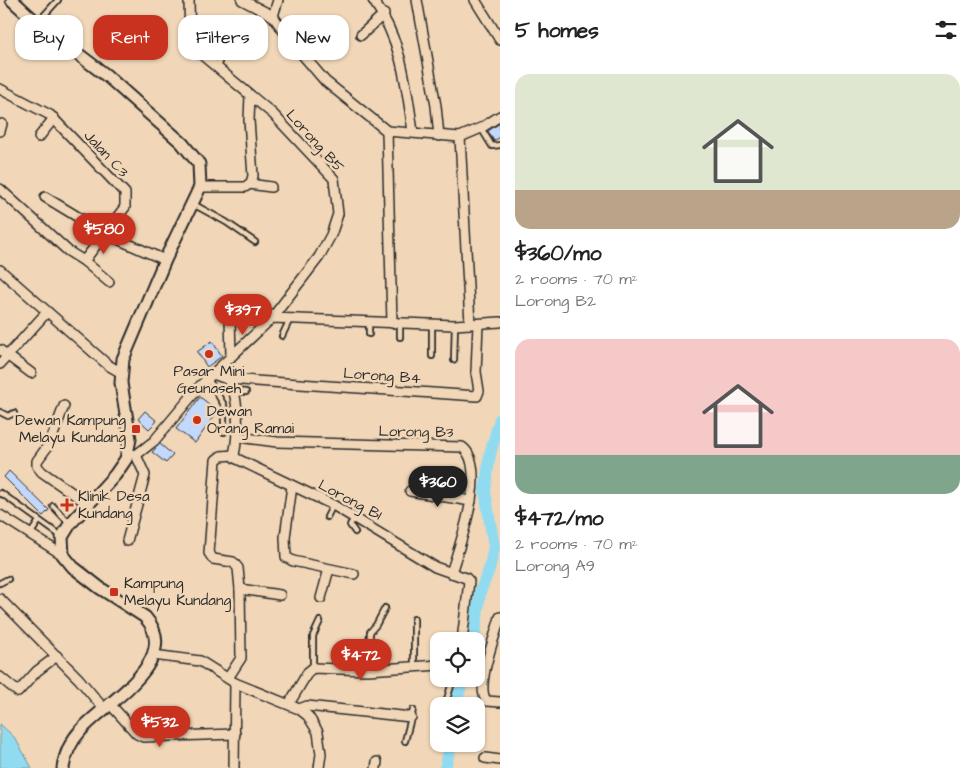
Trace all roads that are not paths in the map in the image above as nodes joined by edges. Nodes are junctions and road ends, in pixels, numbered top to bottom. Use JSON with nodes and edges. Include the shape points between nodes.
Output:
{"nodes":[{"id":1,"x":12,"y":0,"type":"edge"},
{"id":2,"x":58,"y":0,"type":"edge"},
{"id":3,"x":189,"y":0,"type":"edge"},
{"id":4,"x":242,"y":0,"type":"edge"},
{"id":5,"x":278,"y":0,"type":"edge"},
{"id":6,"x":374,"y":0,"type":"edge"},
{"id":7,"x":417,"y":0,"type":"edge"},
{"id":8,"x":475,"y":0,"type":"edge"},
{"id":9,"x":384,"y":14,"type":"junction"},
{"id":10,"x":28,"y":15,"type":"edge"},
{"id":11,"x":44,"y":15,"type":"edge"},
{"id":12,"x":273,"y":16,"type":"junction"},
{"id":13,"x":361,"y":35,"type":"dead end"},
{"id":14,"x":500,"y":40,"type":"edge"},
{"id":15,"x":83,"y":58,"type":"edge"},
{"id":16,"x":219,"y":60,"type":"edge"},
{"id":17,"x":219,"y":69,"type":"junction"},
{"id":18,"x":0,"y":89,"type":"edge"},
{"id":19,"x":250,"y":95,"type":"junction"},
{"id":20,"x":500,"y":116,"type":"edge"},
{"id":21,"x":54,"y":118,"type":"junction"},
{"id":22,"x":481,"y":128,"type":"junction"},
{"id":23,"x":387,"y":131,"type":"junction"},
{"id":24,"x":413,"y":132,"type":"junction"},
{"id":25,"x":439,"y":136,"type":"junction"},
{"id":26,"x":460,"y":136,"type":"junction"},
{"id":27,"x":38,"y":137,"type":"dead end"},
{"id":28,"x":500,"y":145,"type":"edge"},
{"id":29,"x":249,"y":184,"type":"junction"},
{"id":30,"x":200,"y":186,"type":"junction"},
{"id":31,"x":271,"y":186,"type":"dead end"},
{"id":32,"x":0,"y":189,"type":"edge"},
{"id":33,"x":45,"y":196,"type":"dead end"},
{"id":34,"x":192,"y":204,"type":"junction"},
{"id":35,"x":106,"y":234,"type":"junction"},
{"id":36,"x":255,"y":242,"type":"dead end"},
{"id":37,"x":165,"y":260,"type":"junction"},
{"id":38,"x":84,"y":261,"type":"junction"},
{"id":39,"x":0,"y":270,"type":"edge"},
{"id":40,"x":109,"y":282,"type":"dead end"},
{"id":41,"x":235,"y":308,"type":"dead end"},
{"id":42,"x":47,"y":312,"type":"junction"},
{"id":43,"x":272,"y":318,"type":"junction"},
{"id":44,"x":291,"y":318,"type":"junction"},
{"id":45,"x":369,"y":322,"type":"junction"},
{"id":46,"x":499,"y":322,"type":"edge"},
{"id":47,"x":396,"y":323,"type":"junction"},
{"id":48,"x":432,"y":324,"type":"junction"},
{"id":49,"x":474,"y":324,"type":"junction"},
{"id":50,"x":454,"y":325,"type":"junction"},
{"id":51,"x":369,"y":334,"type":"dead end"},
{"id":52,"x":282,"y":336,"type":"dead end"},
{"id":53,"x":400,"y":338,"type":"dead end"},
{"id":54,"x":4,"y":353,"type":"edge"},
{"id":55,"x":432,"y":356,"type":"dead end"},
{"id":56,"x":231,"y":357,"type":"junction"},
{"id":57,"x":454,"y":360,"type":"dead end"},
{"id":58,"x":0,"y":364,"type":"edge"},
{"id":59,"x":120,"y":372,"type":"junction"},
{"id":60,"x":31,"y":373,"type":"dead end"},
{"id":61,"x":210,"y":376,"type":"junction"},
{"id":62,"x":227,"y":379,"type":"junction"},
{"id":63,"x":235,"y":391,"type":"junction"},
{"id":64,"x":246,"y":392,"type":"dead end"},
{"id":65,"x":64,"y":406,"type":"dead end"},
{"id":66,"x":0,"y":412,"type":"edge"},
{"id":67,"x":14,"y":413,"type":"dead end"},
{"id":68,"x":224,"y":432,"type":"dead end"},
{"id":69,"x":238,"y":437,"type":"junction"},
{"id":70,"x":132,"y":454,"type":"junction"},
{"id":71,"x":234,"y":455,"type":"junction"},
{"id":72,"x":292,"y":486,"type":"junction"},
{"id":73,"x":410,"y":491,"type":"dead end"},
{"id":74,"x":0,"y":494,"type":"edge"},
{"id":75,"x":470,"y":501,"type":"junction"},
{"id":76,"x":88,"y":504,"type":"junction"},
{"id":77,"x":333,"y":505,"type":"junction"},
{"id":78,"x":53,"y":506,"type":"dead end"},
{"id":79,"x":0,"y":515,"type":"edge"},
{"id":80,"x":327,"y":517,"type":"dead end"},
{"id":81,"x":355,"y":517,"type":"junction"},
{"id":82,"x":39,"y":521,"type":"junction"},
{"id":83,"x":70,"y":524,"type":"junction"},
{"id":84,"x":31,"y":532,"type":"junction"},
{"id":85,"x":354,"y":532,"type":"dead end"},
{"id":86,"x":62,"y":537,"type":"junction"},
{"id":87,"x":127,"y":541,"type":"dead end"},
{"id":88,"x":63,"y":555,"type":"junction"},
{"id":89,"x":329,"y":569,"type":"junction"},
{"id":90,"x":451,"y":573,"type":"junction"},
{"id":91,"x":354,"y":574,"type":"dead end"},
{"id":92,"x":8,"y":579,"type":"dead end"},
{"id":93,"x":0,"y":583,"type":"edge"},
{"id":94,"x":240,"y":589,"type":"junction"},
{"id":95,"x":280,"y":594,"type":"dead end"},
{"id":96,"x":320,"y":598,"type":"dead end"},
{"id":97,"x":0,"y":599,"type":"edge"},
{"id":98,"x":385,"y":608,"type":"dead end"},
{"id":99,"x":500,"y":617,"type":"edge"},
{"id":100,"x":414,"y":619,"type":"dead end"},
{"id":101,"x":320,"y":621,"type":"dead end"},
{"id":102,"x":463,"y":632,"type":"edge"},
{"id":103,"x":153,"y":655,"type":"junction"},
{"id":104,"x":57,"y":656,"type":"junction"},
{"id":105,"x":430,"y":666,"type":"edge"},
{"id":106,"x":313,"y":668,"type":"junction"},
{"id":107,"x":414,"y":668,"type":"junction"},
{"id":108,"x":368,"y":670,"type":"junction"},
{"id":109,"x":0,"y":677,"type":"edge"},
{"id":110,"x":232,"y":680,"type":"junction"},
{"id":111,"x":500,"y":702,"type":"edge"},
{"id":112,"x":289,"y":704,"type":"junction"},
{"id":113,"x":107,"y":706,"type":"junction"},
{"id":114,"x":299,"y":710,"type":"junction"},
{"id":115,"x":412,"y":713,"type":"joint"},
{"id":116,"x":235,"y":734,"type":"junction"},
{"id":117,"x":406,"y":741,"type":"dead end"},
{"id":118,"x":484,"y":758,"type":"dead end"},
{"id":119,"x":500,"y":760,"type":"edge"},
{"id":120,"x":63,"y":768,"type":"edge"},
{"id":121,"x":234,"y":768,"type":"edge"},
{"id":122,"x":319,"y":768,"type":"edge"}],
"edges":[{"from":1,"to":10,"type":"main road"},
{"from":2,"to":11,"type":"lane"},
{"from":3,"to":17,"type":"street","name":"Lorong B5","via":[[190,45]]},
{"from":4,"to":12,"type":"street"},
{"from":5,"to":12,"type":"street"},
{"from":6,"to":9,"type":"street"},
{"from":7,"to":25,"type":"street"},
{"from":8,"to":14,"type":"street"},
{"from":9,"to":13,"type":"street"},
{"from":9,"to":24,"type":"street","via":[[404,64]]},
{"from":12,"to":23,"type":"street","via":[[325,81]]},
{"from":15,"to":30,"type":"main road","via":[[182,143],[199,164]]},
{"from":16,"to":17,"type":"lane"},
{"from":17,"to":19,"type":"street","name":"Lorong B5"},
{"from":18,"to":21,"type":"street","name":"Jalan C3"},
{"from":19,"to":29,"type":"street","via":[[253,176]]},
{"from":19,"to":43,"type":"street","name":"Lorong B5","via":[[273,114],[334,179],[337,194],[338,214],[323,249]]},
{"from":20,"to":22,"type":"street"},
{"from":21,"to":27,"type":"street"},
{"from":21,"to":35,"type":"street","name":"Jalan C3","via":[[125,193],[125,207]]},
{"from":22,"to":26,"type":"street"},
{"from":22,"to":28,"type":"lane","via":[[492,146]]},
{"from":23,"to":24,"type":"street"},
{"from":23,"to":47,"type":"street"},
{"from":24,"to":25,"type":"street"},
{"from":25,"to":26,"type":"street"},
{"from":26,"to":49,"type":"street"},
{"from":29,"to":30,"type":"street","via":[[245,187]]},
{"from":29,"to":31,"type":"street"},
{"from":30,"to":34,"type":"main road"},
{"from":32,"to":38,"type":"street","via":[[68,251]]},
{"from":33,"to":35,"type":"street"},
{"from":34,"to":36,"type":"lane"},
{"from":34,"to":37,"type":"main road"},
{"from":35,"to":37,"type":"street"},
{"from":35,"to":38,"type":"street","name":"Jalan C3"},
{"from":37,"to":59,"type":"main road"},
{"from":38,"to":40,"type":"street"},
{"from":39,"to":42,"type":"street"},
{"from":41,"to":56,"type":"street","via":[[230,317]]},
{"from":42,"to":54,"type":"street"},
{"from":42,"to":59,"type":"street"},
{"from":43,"to":44,"type":"street"},
{"from":43,"to":56,"type":"street","name":"Lorong B5"},
{"from":44,"to":45,"type":"street"},
{"from":44,"to":52,"type":"lane"},
{"from":45,"to":47,"type":"street"},
{"from":45,"to":51,"type":"lane"},
{"from":46,"to":49,"type":"street"},
{"from":47,"to":48,"type":"street"},
{"from":47,"to":53,"type":"lane"},
{"from":48,"to":50,"type":"street"},
{"from":48,"to":55,"type":"lane"},
{"from":49,"to":50,"type":"street"},
{"from":49,"to":62,"type":"street","name":"Lorong B4","via":[[477,396]]},
{"from":50,"to":57,"type":"lane"},
{"from":54,"to":58,"type":"street"},
{"from":54,"to":60,"type":"street"},
{"from":56,"to":61,"type":"street","name":"Lorong B5"},
{"from":59,"to":70,"type":"main road"},
{"from":61,"to":62,"type":"street","name":"Lorong B4"},
{"from":61,"to":68,"type":"lane","via":[[224,405]]},
{"from":61,"to":70,"type":"street","name":"Lorong B5","via":[[148,448]]},
{"from":62,"to":63,"type":"street"},
{"from":63,"to":64,"type":"lane"},
{"from":63,"to":69,"type":"street"},
{"from":65,"to":76,"type":"street","via":[[50,444],[37,461],[37,466]]},
{"from":66,"to":67,"type":"lane","via":[[8,416]]},
{"from":69,"to":71,"type":"street"},
{"from":69,"to":75,"type":"street","name":"Lorong B3","via":[[277,442],[462,447],[470,457],[473,479]]},
{"from":70,"to":76,"type":"main road"},
{"from":70,"to":87,"type":"street","via":[[145,475]]},
{"from":71,"to":72,"type":"street","name":"Lorong B1","via":[[239,461]]},
{"from":71,"to":94,"type":"street","via":[[221,456],[216,460],[209,553],[213,559],[236,564]]},
{"from":72,"to":77,"type":"street","name":"Lorong B1"},
{"from":72,"to":89,"type":"street","via":[[286,557],[293,562]]},
{"from":73,"to":75,"type":"street"},
{"from":74,"to":82,"type":"lane"},
{"from":75,"to":90,"type":"street","name":"Lorong B3","via":[[469,515]]},
{"from":76,"to":83,"type":"main road"},
{"from":77,"to":80,"type":"lane"},
{"from":77,"to":81,"type":"street","name":"Lorong B1"},
{"from":78,"to":83,"type":"lane"},
{"from":79,"to":84,"type":"street"},
{"from":81,"to":85,"type":"lane","via":[[350,525]]},
{"from":81,"to":90,"type":"street","name":"Lorong B1","via":[[435,567]]},
{"from":82,"to":84,"type":"lane"},
{"from":82,"to":86,"type":"lane"},
{"from":83,"to":86,"type":"main road"},
{"from":84,"to":88,"type":"street"},
{"from":86,"to":88,"type":"main road"},
{"from":88,"to":103,"type":"main road","via":[[100,588],[145,618],[155,633]]},
{"from":89,"to":91,"type":"street"},
{"from":89,"to":96,"type":"street"},
{"from":90,"to":102,"type":"street","name":"Lorong B1","via":[[469,581]]},
{"from":92,"to":93,"type":"lane"},
{"from":94,"to":95,"type":"street"},
{"from":94,"to":110,"type":"street","via":[[241,658]]},
{"from":97,"to":104,"type":"street"},
{"from":98,"to":108,"type":"lane","via":[[370,632]]},
{"from":99,"to":111,"type":"street","via":[[485,664],[482,693],[486,701]]},
{"from":100,"to":107,"type":"lane"},
{"from":101,"to":106,"type":"lane","via":[[313,636]]},
{"from":103,"to":110,"type":"street","via":[[200,661]]},
{"from":103,"to":113,"type":"main road","via":[[141,675]]},
{"from":104,"to":109,"type":"street","via":[[37,671],[18,692]]},
{"from":104,"to":113,"type":"street"},
{"from":105,"to":107,"type":"street"},
{"from":106,"to":108,"type":"street"},
{"from":106,"to":112,"type":"street"},
{"from":107,"to":108,"type":"street"},
{"from":110,"to":112,"type":"street"},
{"from":110,"to":116,"type":"street"},
{"from":112,"to":114,"type":"street"},
{"from":113,"to":116,"type":"street","via":[[142,737]]},
{"from":113,"to":120,"type":"main road","via":[[74,738]]},
{"from":114,"to":115,"type":"street","via":[[307,706]]},
{"from":114,"to":122,"type":"street","via":[[308,716],[318,732]]},
{"from":115,"to":117,"type":"lane"},
{"from":116,"to":121,"type":"street"},
{"from":118,"to":119,"type":"street"}]}
